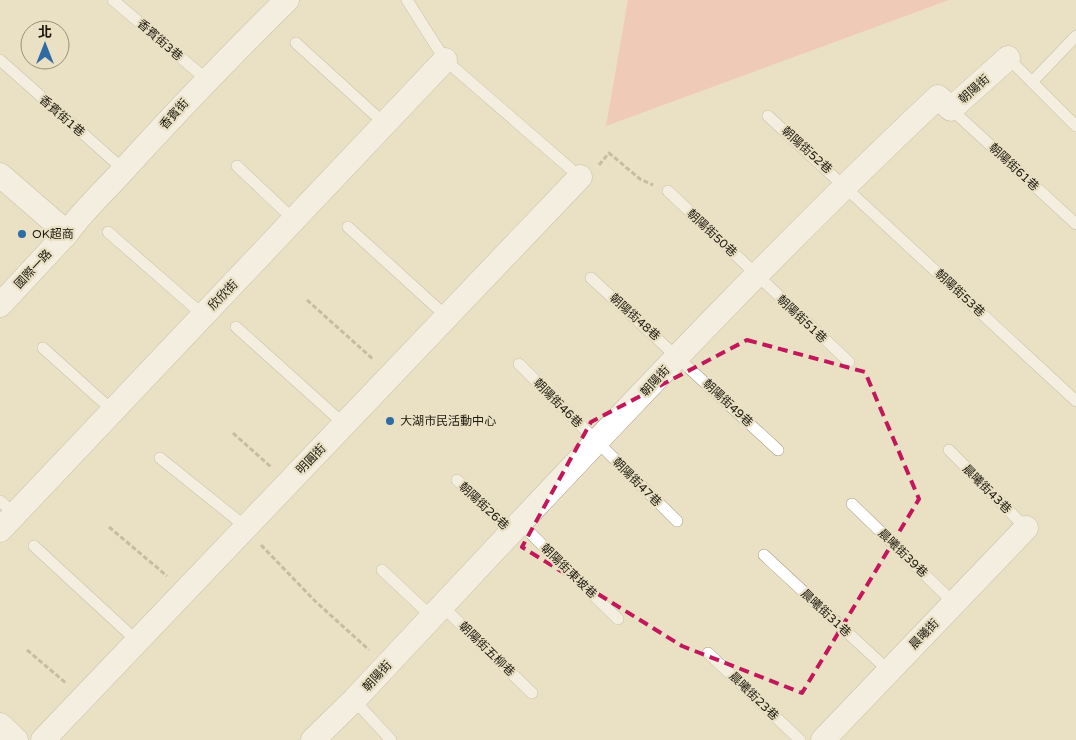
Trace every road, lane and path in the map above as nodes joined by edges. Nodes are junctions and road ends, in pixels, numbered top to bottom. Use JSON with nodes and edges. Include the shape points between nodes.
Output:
{"nodes":[{"id":1,"x":113,"y":0,"type":"edge"},
{"id":2,"x":287,"y":0,"type":"edge"},
{"id":3,"x":407,"y":0,"type":"edge"},
{"id":4,"x":1076,"y":36,"type":"edge"},
{"id":5,"x":296,"y":43,"type":"dead end"},
{"id":6,"x":1008,"y":58,"type":"joint"},
{"id":7,"x":0,"y":60,"type":"edge"},
{"id":8,"x":445,"y":60,"type":"junction"},
{"id":9,"x":206,"y":79,"type":"junction"},
{"id":10,"x":1032,"y":82,"type":"junction"},
{"id":11,"x":952,"y":110,"type":"junction"},
{"id":12,"x":768,"y":116,"type":"dead end"},
{"id":13,"x":385,"y":124,"type":"junction"},
{"id":14,"x":1076,"y":126,"type":"edge"},
{"id":15,"x":237,"y":166,"type":"dead end"},
{"id":16,"x":124,"y":170,"type":"junction"},
{"id":17,"x":0,"y":175,"type":"edge"},
{"id":18,"x":580,"y":177,"type":"junction"},
{"id":19,"x":845,"y":185,"type":"junction"},
{"id":20,"x":668,"y":191,"type":"joint"},
{"id":21,"x":294,"y":220,"type":"junction"},
{"id":22,"x":1076,"y":224,"type":"edge"},
{"id":23,"x":348,"y":227,"type":"dead end"},
{"id":24,"x":108,"y":232,"type":"dead end"},
{"id":25,"x":67,"y":233,"type":"junction"},
{"id":26,"x":756,"y":275,"type":"junction"},
{"id":27,"x":591,"y":278,"type":"dead end"},
{"id":28,"x":307,"y":300,"type":"dead end"},
{"id":29,"x":0,"y":305,"type":"edge"},
{"id":30,"x":204,"y":315,"type":"junction"},
{"id":31,"x":447,"y":317,"type":"junction"},
{"id":32,"x":236,"y":327,"type":"dead end"},
{"id":33,"x":43,"y":348,"type":"dead end"},
{"id":34,"x":678,"y":356,"type":"junction"},
{"id":35,"x":849,"y":362,"type":"dead end"},
{"id":36,"x":519,"y":364,"type":"dead end"},
{"id":37,"x":392,"y":374,"type":"junction"},
{"id":38,"x":1076,"y":401,"type":"edge"},
{"id":39,"x":113,"y":411,"type":"junction"},
{"id":40,"x":344,"y":424,"type":"junction"},
{"id":41,"x":234,"y":434,"type":"dead end"},
{"id":42,"x":597,"y":442,"type":"junction"},
{"id":43,"x":778,"y":450,"type":"dead end"},
{"id":44,"x":948,"y":450,"type":"dead end"},
{"id":45,"x":160,"y":458,"type":"dead end"},
{"id":46,"x":457,"y":480,"type":"dead end"},
{"id":47,"x":289,"y":482,"type":"junction"},
{"id":48,"x":852,"y":504,"type":"dead end"},
{"id":49,"x":5,"y":515,"type":"edge"},
{"id":50,"x":677,"y":521,"type":"dead end"},
{"id":51,"x":109,"y":527,"type":"dead end"},
{"id":52,"x":246,"y":527,"type":"junction"},
{"id":53,"x":516,"y":528,"type":"junction"},
{"id":54,"x":1026,"y":528,"type":"joint"},
{"id":55,"x":34,"y":546,"type":"dead end"},
{"id":56,"x":764,"y":556,"type":"dead end"},
{"id":57,"x":382,"y":570,"type":"dead end"},
{"id":58,"x":185,"y":591,"type":"junction"},
{"id":59,"x":954,"y":603,"type":"junction"},
{"id":60,"x":437,"y":612,"type":"junction"},
{"id":61,"x":618,"y":618,"type":"dead end"},
{"id":62,"x":137,"y":641,"type":"junction"},
{"id":63,"x":27,"y":650,"type":"dead end"},
{"id":64,"x":708,"y":653,"type":"dead end"},
{"id":65,"x":386,"y":666,"type":"junction"},
{"id":66,"x":889,"y":671,"type":"junction"},
{"id":67,"x":532,"y":693,"type":"dead end"},
{"id":68,"x":84,"y":696,"type":"junction"},
{"id":69,"x":354,"y":700,"type":"junction"},
{"id":70,"x":0,"y":725,"type":"edge"},
{"id":71,"x":16,"y":740,"type":"edge"},
{"id":72,"x":43,"y":740,"type":"edge"},
{"id":73,"x":313,"y":740,"type":"edge"},
{"id":74,"x":391,"y":740,"type":"edge"},
{"id":75,"x":800,"y":740,"type":"edge"},
{"id":76,"x":823,"y":740,"type":"edge"}],
"edges":[{"from":1,"to":9,"type":"lane","name":"香賓街3巷"},
{"from":2,"to":9,"type":"street","name":"香賓街"},
{"from":3,"to":8,"type":"lane"},
{"from":4,"to":10,"type":"lane"},
{"from":5,"to":13,"type":"lane"},
{"from":6,"to":10,"type":"lane"},
{"from":6,"to":11,"type":"street","name":"朝陽街"},
{"from":7,"to":16,"type":"lane","name":"香賓街1巷"},
{"from":8,"to":13,"type":"street","name":"欣欣街"},
{"from":8,"to":18,"type":"lane"},
{"from":9,"to":16,"type":"street","name":"香賓街"},
{"from":10,"to":14,"type":"lane"},
{"from":11,"to":19,"type":"street","name":"朝陽街","via":[[938,97]]},
{"from":11,"to":22,"type":"lane","name":"朝陽街61巷"},
{"from":12,"to":19,"type":"lane","name":"朝陽街52巷"},
{"from":13,"to":21,"type":"street","name":"欣欣街"},
{"from":15,"to":21,"type":"lane"},
{"from":16,"to":25,"type":"street","name":"香賓街"},
{"from":17,"to":25,"type":"street"},
{"from":18,"to":20,"type":"path","via":[[592,174],[609,153],[640,179]]},
{"from":18,"to":31,"type":"street","name":"明圓街"},
{"from":19,"to":26,"type":"street","name":"朝陽街"},
{"from":19,"to":38,"type":"lane","name":"朝陽街53巷"},
{"from":20,"to":26,"type":"lane","name":"朝陽街50巷"},
{"from":21,"to":30,"type":"street","name":"欣欣街"},
{"from":23,"to":31,"type":"lane"},
{"from":24,"to":30,"type":"lane"},
{"from":25,"to":29,"type":"street","name":"國際一路"},
{"from":26,"to":34,"type":"street","name":"朝陽街"},
{"from":26,"to":35,"type":"lane","name":"朝陽街51巷"},
{"from":27,"to":34,"type":"lane","name":"朝陽街48巷"},
{"from":28,"to":37,"type":"path"},
{"from":30,"to":39,"type":"street","name":"欣欣街"},
{"from":31,"to":37,"type":"street","name":"明圓街"},
{"from":32,"to":40,"type":"lane"},
{"from":33,"to":39,"type":"lane"},
{"from":34,"to":42,"type":"street","name":"朝陽街"},
{"from":34,"to":43,"type":"lane","name":"朝陽街49巷"},
{"from":36,"to":42,"type":"lane","name":"朝陽街46巷"},
{"from":37,"to":40,"type":"street","name":"明圓街"},
{"from":39,"to":49,"type":"street","name":"欣欣街"},
{"from":40,"to":47,"type":"street","name":"明圓街"},
{"from":41,"to":47,"type":"path"},
{"from":42,"to":50,"type":"lane","name":"朝陽街47巷"},
{"from":42,"to":53,"type":"street","name":"朝陽街"},
{"from":44,"to":54,"type":"lane","name":"晨曦街43巷"},
{"from":45,"to":52,"type":"lane"},
{"from":46,"to":53,"type":"lane","name":"朝陽街26巷"},
{"from":47,"to":52,"type":"street","name":"明圓街"},
{"from":48,"to":59,"type":"lane","name":"晨曦街39巷"},
{"from":51,"to":58,"type":"path"},
{"from":52,"to":58,"type":"street","name":"明圓街"},
{"from":52,"to":65,"type":"path","via":[[309,595]]},
{"from":53,"to":60,"type":"street","name":"朝陽街"},
{"from":53,"to":61,"type":"lane","name":"朝陽街東坡巷"},
{"from":54,"to":59,"type":"street","name":"晨曦街"},
{"from":55,"to":62,"type":"lane"},
{"from":56,"to":66,"type":"lane","name":"晨曦街31巷"},
{"from":57,"to":60,"type":"lane","name":"朝陽街五柳巷"},
{"from":58,"to":62,"type":"street","name":"明圓街"},
{"from":59,"to":66,"type":"street","name":"晨曦街"},
{"from":60,"to":65,"type":"street","name":"朝陽街"},
{"from":60,"to":67,"type":"lane","name":"朝陽街五柳巷"},
{"from":62,"to":68,"type":"street","name":"明圓街"},
{"from":63,"to":68,"type":"path"},
{"from":64,"to":75,"type":"lane","name":"晨曦街23巷"},
{"from":65,"to":69,"type":"street","name":"朝陽街"},
{"from":66,"to":76,"type":"street","name":"晨曦街"},
{"from":68,"to":72,"type":"street","name":"明圓街"},
{"from":69,"to":73,"type":"street","name":"朝陽街"},
{"from":69,"to":74,"type":"lane"},
{"from":70,"to":71,"type":"street"}]}
